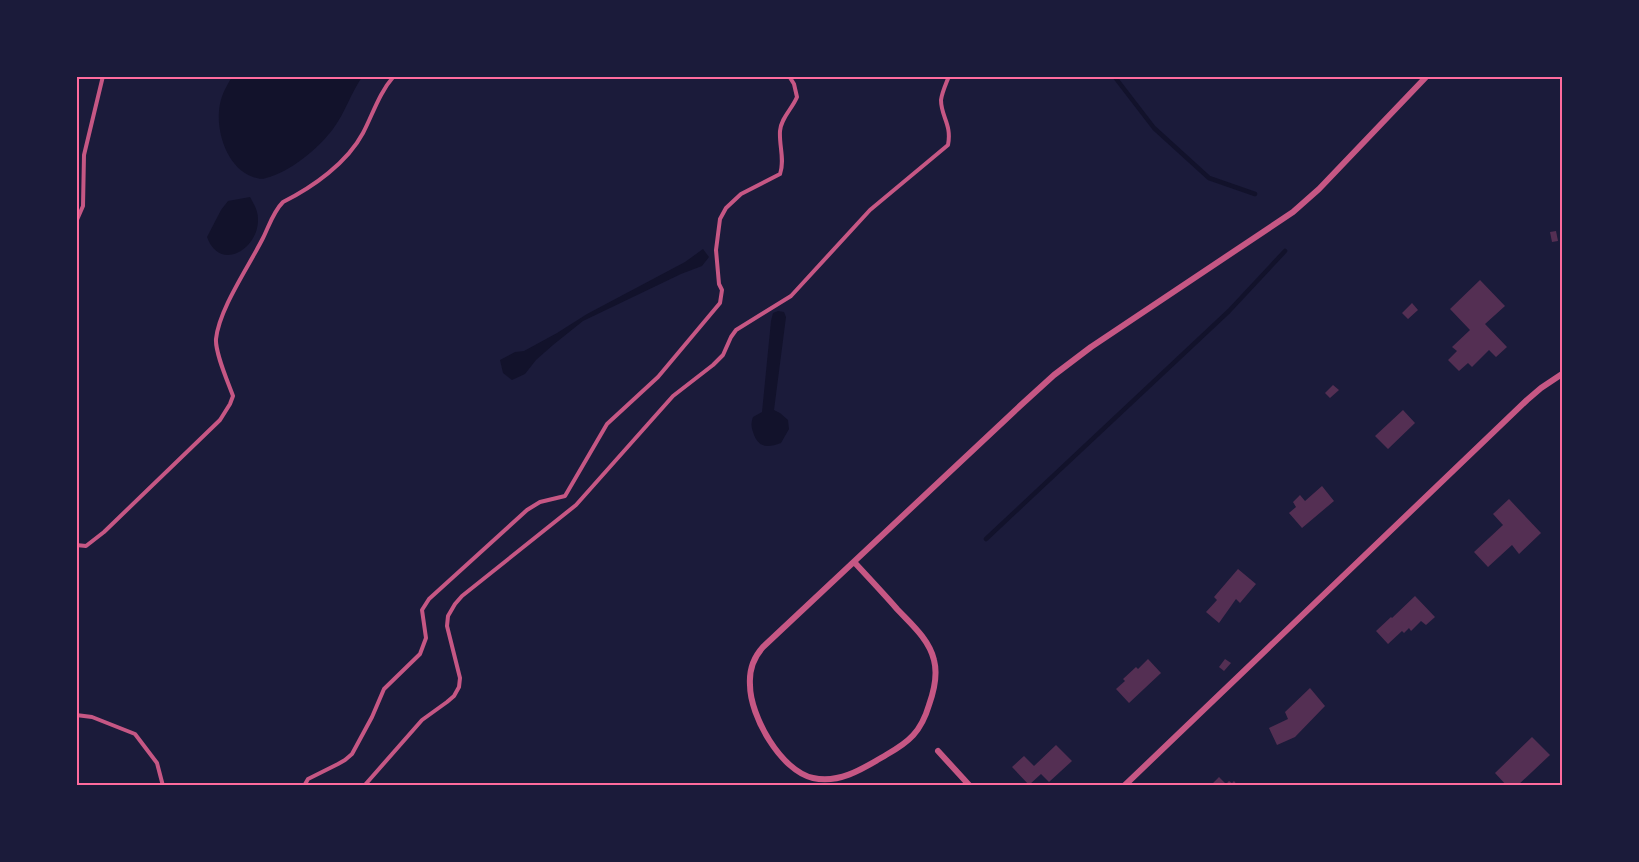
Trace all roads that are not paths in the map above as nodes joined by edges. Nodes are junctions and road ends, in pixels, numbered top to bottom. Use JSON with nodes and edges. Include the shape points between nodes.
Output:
{"nodes":[{"id":1,"x":103,"y":76,"type":"edge"},
{"id":2,"x":394,"y":76,"type":"edge"},
{"id":3,"x":789,"y":76,"type":"edge"},
{"id":4,"x":949,"y":76,"type":"edge"},
{"id":5,"x":1427,"y":76,"type":"edge"},
{"id":6,"x":76,"y":222,"type":"edge"},
{"id":7,"x":1563,"y":374,"type":"edge"},
{"id":8,"x":76,"y":545,"type":"edge"},
{"id":9,"x":854,"y":562,"type":"junction"},
{"id":10,"x":76,"y":715,"type":"edge"},
{"id":11,"x":938,"y":751,"type":"dead end"},
{"id":12,"x":163,"y":786,"type":"edge"},
{"id":13,"x":304,"y":786,"type":"edge"},
{"id":14,"x":364,"y":786,"type":"edge"},
{"id":15,"x":970,"y":786,"type":"edge"},
{"id":16,"x":1124,"y":786,"type":"edge"}],
"edges":[{"from":1,"to":6,"type":"lane","via":[[84,155],[83,206]]},
{"from":2,"to":8,"type":"lane","via":[[347,156],[276,208],[225,309],[216,340],[233,396],[231,404],[220,420],[104,532],[86,546]]},
{"from":3,"to":13,"type":"lane","via":[[797,98],[781,124],[780,174],[741,194],[720,219],[716,250],[720,303],[658,377],[607,424],[565,496],[540,501],[527,510],[429,599],[422,610],[426,638],[420,654],[384,689],[352,754],[308,779]]},
{"from":4,"to":14,"type":"lane","via":[[941,99],[949,128],[948,145],[870,210],[790,296],[736,330],[723,355],[673,396],[576,505],[455,604],[447,626],[459,687],[454,696],[422,720]]},
{"from":5,"to":9,"type":"street","via":[[1306,201],[1072,361]]},
{"from":7,"to":16,"type":"street","via":[[1527,400]]},
{"from":9,"to":9,"type":"street","via":[[758,652],[751,667],[752,701],[767,736],[789,764],[814,778],[832,779],[855,772],[905,744],[922,724],[933,692],[934,661],[927,644]]},
{"from":10,"to":12,"type":"lane","via":[[92,717],[135,734],[157,763]]},
{"from":11,"to":15,"type":"street"}]}
